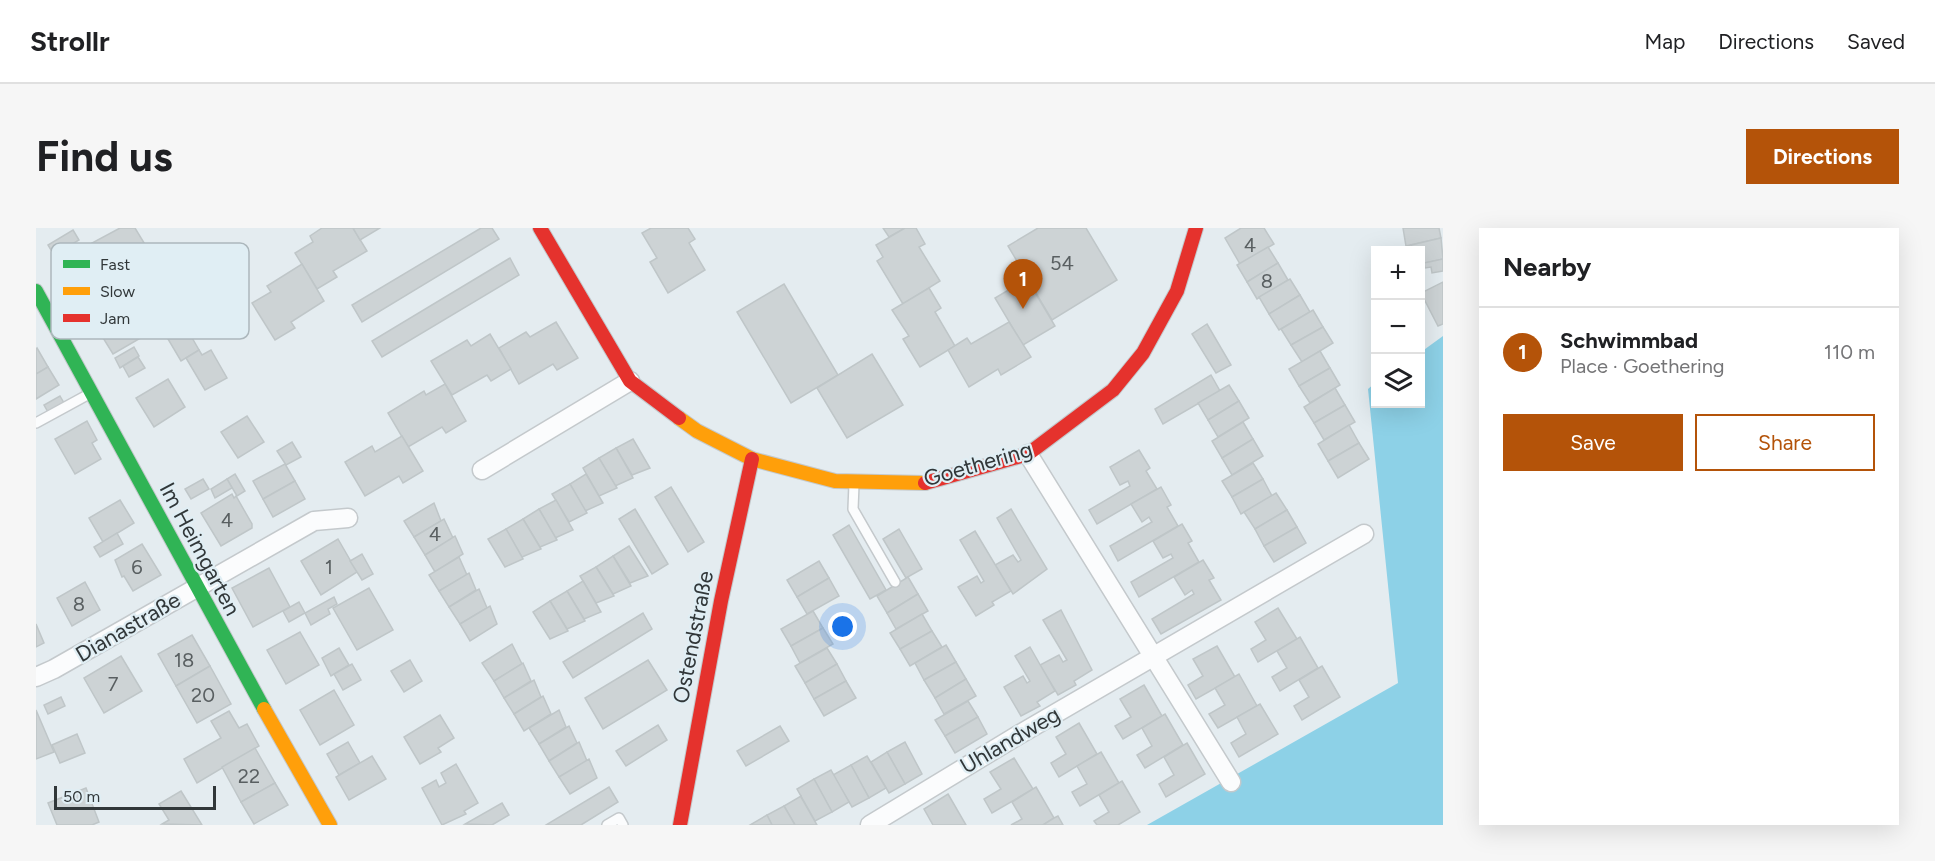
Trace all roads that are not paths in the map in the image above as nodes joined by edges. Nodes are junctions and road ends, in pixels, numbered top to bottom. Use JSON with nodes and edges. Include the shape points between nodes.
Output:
{"nodes":[{"id":1,"x":540,"y":228,"type":"edge"},
{"id":2,"x":1196,"y":228,"type":"edge"},
{"id":3,"x":36,"y":291,"type":"edge"},
{"id":4,"x":42,"y":316,"type":"edge"},
{"id":5,"x":51,"y":329,"type":"edge"},
{"id":6,"x":57,"y":339,"type":"edge"},
{"id":7,"x":630,"y":381,"type":"junction"},
{"id":8,"x":93,"y":392,"type":"junction"},
{"id":9,"x":36,"y":423,"type":"edge"},
{"id":10,"x":1028,"y":454,"type":"junction"},
{"id":11,"x":752,"y":459,"type":"junction"},
{"id":12,"x":482,"y":470,"type":"dead end"},
{"id":13,"x":854,"y":482,"type":"junction"},
{"id":14,"x":348,"y":518,"type":"dead end"},
{"id":15,"x":1364,"y":534,"type":"dead end"},
{"id":16,"x":895,"y":582,"type":"dead end"},
{"id":17,"x":196,"y":588,"type":"junction"},
{"id":18,"x":1152,"y":657,"type":"junction"},
{"id":19,"x":36,"y":677,"type":"edge"},
{"id":20,"x":1231,"y":782,"type":"dead end"},
{"id":21,"x":330,"y":825,"type":"edge"},
{"id":22,"x":607,"y":825,"type":"edge"},
{"id":23,"x":623,"y":825,"type":"edge"},
{"id":24,"x":680,"y":825,"type":"edge"},
{"id":25,"x":870,"y":825,"type":"edge"}],
"edges":[{"from":1,"to":7,"type":"street","name":"Goethering"},
{"from":2,"to":10,"type":"street","name":"Goethering","via":[[1177,291],[1143,353],[1113,390]]},
{"from":3,"to":4,"type":"street","name":"Im Heimgarten"},
{"from":4,"to":5,"type":"street","name":"Im Heimgarten"},
{"from":6,"to":8,"type":"street","name":"Im Heimgarten"},
{"from":7,"to":11,"type":"street","name":"Goethering","via":[[697,431]]},
{"from":7,"to":12,"type":"street"},
{"from":8,"to":9,"type":"lane"},
{"from":8,"to":17,"type":"street","name":"Im Heimgarten"},
{"from":10,"to":13,"type":"street","name":"Goethering","via":[[928,483]]},
{"from":10,"to":18,"type":"street"},
{"from":11,"to":13,"type":"street","name":"Goethering","via":[[835,481]]},
{"from":11,"to":24,"type":"street","name":"Ostendstraße","via":[[721,601]]},
{"from":13,"to":16,"type":"lane","via":[[853,509]]},
{"from":14,"to":17,"type":"street","name":"Dianastraße","via":[[314,521]]},
{"from":15,"to":18,"type":"street","name":"Uhlandweg"},
{"from":17,"to":19,"type":"street","name":"Dianastraße"},
{"from":17,"to":21,"type":"street","name":"Im Heimgarten"},
{"from":18,"to":20,"type":"street"},
{"from":18,"to":25,"type":"street","name":"Uhlandweg"},
{"from":22,"to":23,"type":"lane","via":[[619,818]]}]}
